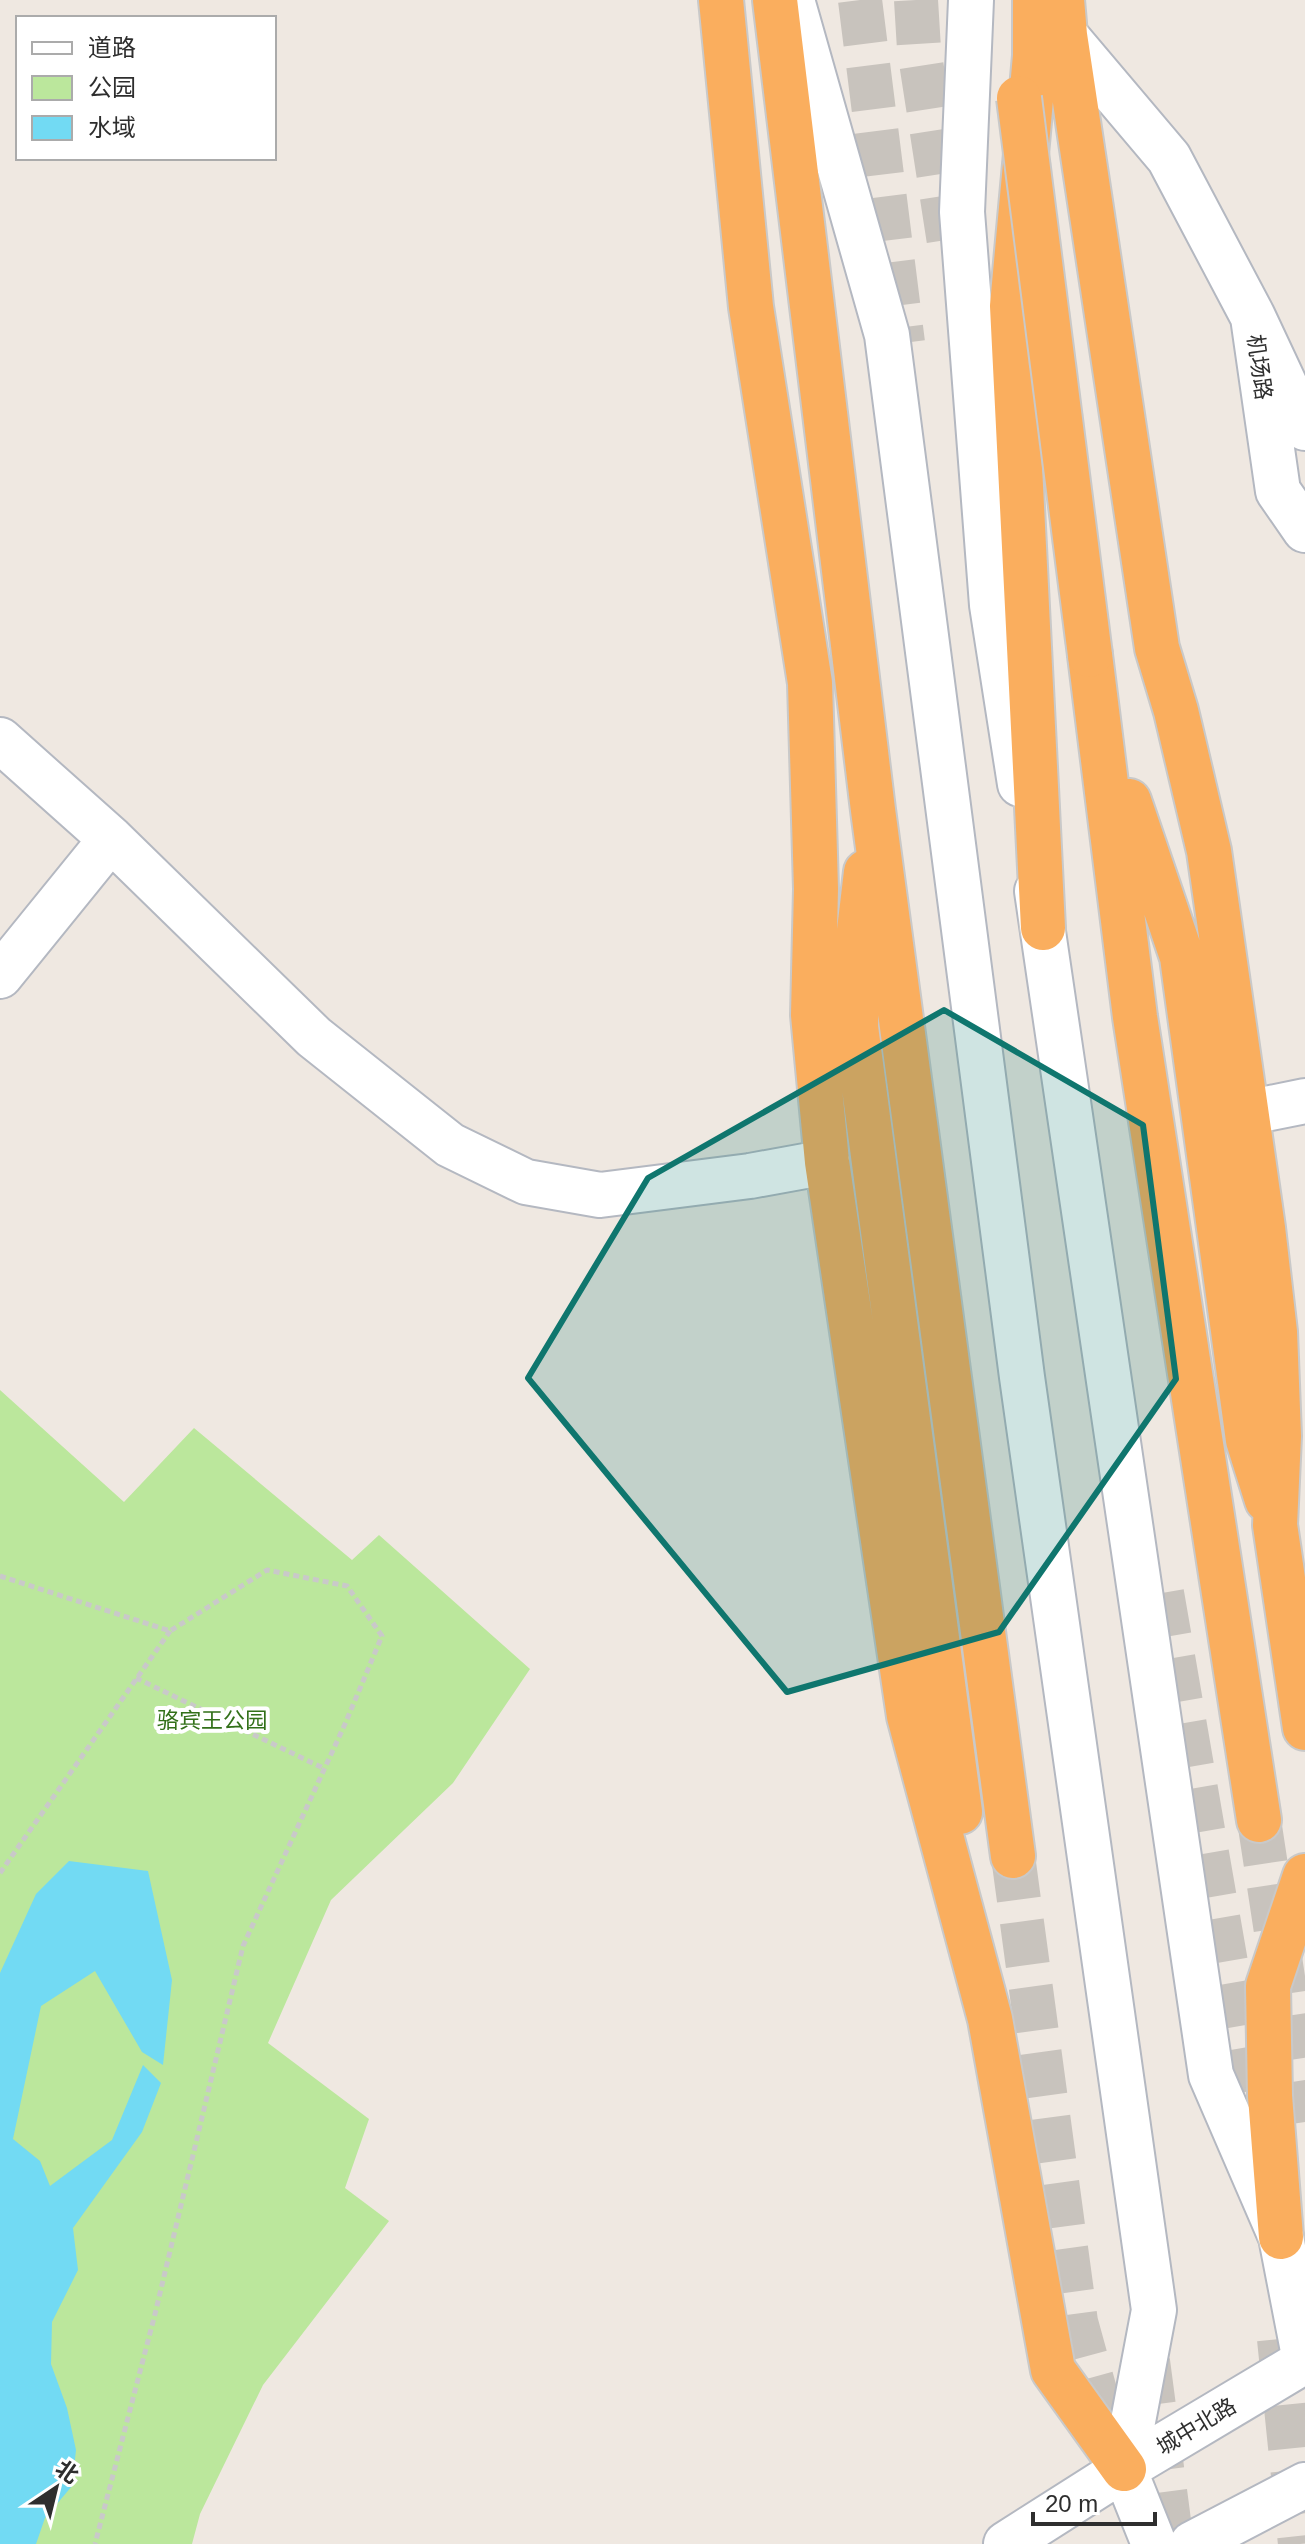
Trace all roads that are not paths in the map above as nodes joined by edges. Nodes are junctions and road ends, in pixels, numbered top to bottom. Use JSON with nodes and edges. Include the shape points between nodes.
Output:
{"nodes":[{"id":1,"x":721,"y":0,"type":"edge"},
{"id":2,"x":775,"y":0,"type":"edge"},
{"id":3,"x":792,"y":0,"type":"edge"},
{"id":4,"x":971,"y":0,"type":"edge"},
{"id":5,"x":1010,"y":0,"type":"edge"},
{"id":6,"x":1028,"y":0,"type":"edge"},
{"id":7,"x":1035,"y":0,"type":"edge"},
{"id":8,"x":1063,"y":18,"type":"edge"},
{"id":9,"x":1019,"y":98,"type":"junction"},
{"id":10,"x":1253,"y":317,"type":"junction"},
{"id":11,"x":1305,"y":428,"type":"edge"},
{"id":12,"x":1305,"y":530,"type":"edge"},
{"id":13,"x":1091,"y":666,"type":"junction"},
{"id":14,"x":0,"y":740,"type":"edge"},
{"id":15,"x":873,"y":810,"type":"junction"},
{"id":16,"x":111,"y":839,"type":"junction"},
{"id":17,"x":1043,"y":928,"type":"junction"},
{"id":18,"x":0,"y":976,"type":"edge"},
{"id":19,"x":1305,"y":1101,"type":"edge"},
{"id":20,"x":1246,"y":1113,"type":"junction"},
{"id":21,"x":827,"y":1162,"type":"junction"},
{"id":22,"x":1275,"y":1525,"type":"junction"},
{"id":23,"x":1305,"y":1728,"type":"edge"},
{"id":24,"x":1259,"y":1820,"type":"tunnel mouth"},
{"id":25,"x":1013,"y":1856,"type":"tunnel mouth"},
{"id":26,"x":1305,"y":1876,"type":"edge"},
{"id":27,"x":990,"y":2019,"type":"junction"},
{"id":28,"x":1281,"y":2237,"type":"junction"},
{"id":29,"x":1305,"y":2361,"type":"edge"},
{"id":30,"x":1124,"y":2469,"type":"junction"},
{"id":31,"x":1305,"y":2485,"type":"edge"},
{"id":32,"x":1006,"y":2544,"type":"edge"},
{"id":33,"x":1154,"y":2544,"type":"edge"},
{"id":34,"x":1192,"y":2544,"type":"edge"}],
"edges":[{"from":1,"to":21,"type":"highway","via":[[751,307],[810,683],[816,889],[813,1015]]},
{"from":2,"to":15,"type":"highway"},
{"from":3,"to":30,"type":"main road","via":[[887,335],[1019,1361],[1154,2310]]},
{"from":4,"to":17,"type":"main road","via":[[962,212],[992,605]]},
{"from":5,"to":9,"type":"highway"},
{"from":6,"to":9,"type":"highway"},
{"from":7,"to":17,"type":"highway","via":[[1035,56],[1012,306]]},
{"from":8,"to":10,"type":"main road","via":[[1169,158]]},
{"from":8,"to":20,"type":"highway","via":[[1157,648],[1209,851]]},
{"from":9,"to":13,"type":"highway","bridge":true},
{"from":10,"to":11,"type":"main road","name":"机场路"},
{"from":10,"to":12,"type":"main road","name":"机场路","via":[[1278,491]]},
{"from":13,"to":22,"type":"highway","via":[[1140,842],[1182,957],[1248,1440]]},
{"from":13,"to":24,"type":"highway","via":[[1135,1017]]},
{"from":14,"to":16,"type":"main road"},
{"from":15,"to":25,"type":"highway"},
{"from":15,"to":27,"type":"highway","via":[[858,939],[856,1027]]},
{"from":16,"to":18,"type":"main road"},
{"from":16,"to":21,"type":"main road","via":[[314,1037],[450,1145],[526,1182],[600,1195]]},
{"from":17,"to":28,"type":"main road","via":[[1211,2075]]},
{"from":19,"to":20,"type":"main road"},
{"from":20,"to":22,"type":"highway","via":[[1275,1332]]},
{"from":21,"to":27,"type":"highway","via":[[909,1716]]},
{"from":22,"to":23,"type":"highway"},
{"from":26,"to":28,"type":"highway","via":[[1268,1986]]},
{"from":27,"to":30,"type":"highway","via":[[1053,2370]]},
{"from":28,"to":29,"type":"main road"},
{"from":29,"to":30,"type":"main road","name":"城中北路"},
{"from":30,"to":32,"type":"main road","name":"城中北路"},
{"from":30,"to":33,"type":"main road"},
{"from":31,"to":34,"type":"main road"}]}
